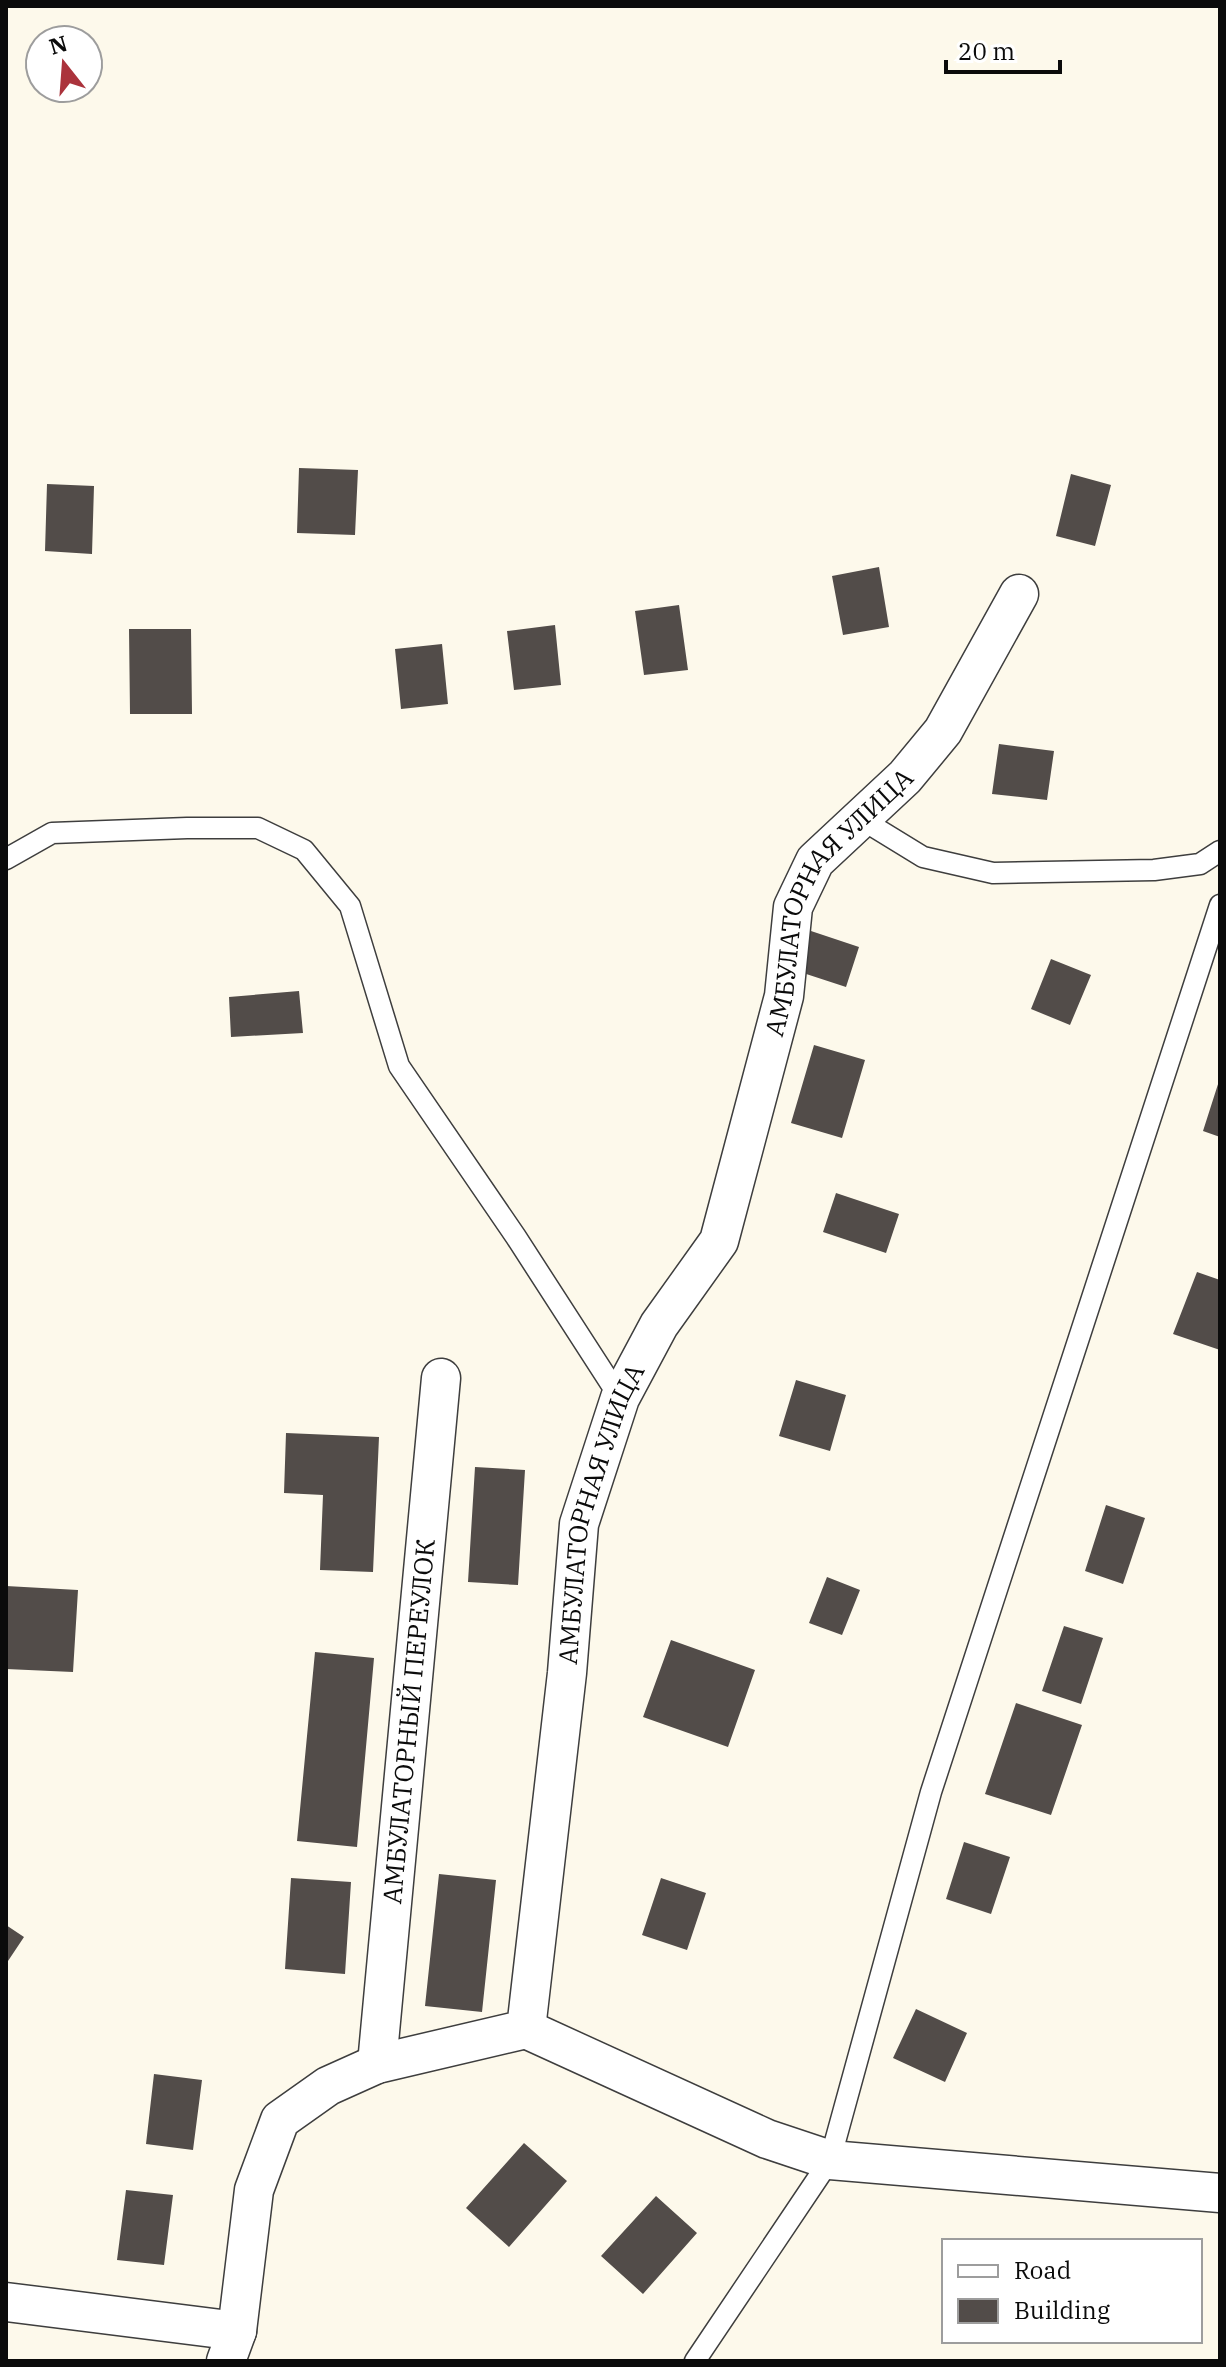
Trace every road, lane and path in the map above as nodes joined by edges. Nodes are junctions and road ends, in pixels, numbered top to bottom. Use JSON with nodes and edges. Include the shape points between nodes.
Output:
{"nodes":[{"id":1,"x":1019,"y":594,"type":"dead end"},
{"id":2,"x":861,"y":819,"type":"junction"},
{"id":3,"x":1220,"y":851,"type":"edge"},
{"id":4,"x":6,"y":859,"type":"edge"},
{"id":5,"x":1220,"y":905,"type":"edge"},
{"id":6,"x":441,"y":1378,"type":"dead end"},
{"id":7,"x":620,"y":1398,"type":"junction"},
{"id":8,"x":526,"y":2029,"type":"junction"},
{"id":9,"x":377,"y":2064,"type":"junction"},
{"id":10,"x":830,"y":2160,"type":"junction"},
{"id":11,"x":1220,"y":2193,"type":"edge"},
{"id":12,"x":6,"y":2302,"type":"edge"},
{"id":13,"x":232,"y":2346,"type":"edge"},
{"id":14,"x":695,"y":2361,"type":"edge"}],
"edges":[{"from":1,"to":2,"type":"street","name":"АМБУЛАТОРНАЯ УЛИЦА","via":[[943,731]]},
{"from":2,"to":3,"type":"lane","via":[[923,857],[993,873],[1154,870],[1200,864]]},
{"from":2,"to":7,"type":"street","name":"АМБУЛАТОРНАЯ УЛИЦА","via":[[815,861],[793,907],[784,996],[719,1241],[659,1325]]},
{"from":4,"to":7,"type":"lane","via":[[52,833],[172,829],[258,828],[304,850],[350,906],[399,1066]]},
{"from":5,"to":10,"type":"lane","via":[[931,1792]]},
{"from":6,"to":9,"type":"street","name":"АМБУЛАТОРНЫЙ ПЕРЕУЛОК"},
{"from":7,"to":8,"type":"street","name":"АМБУЛАТОРНАЯ УЛИЦА","via":[[579,1524]]},
{"from":8,"to":9,"type":"street"},
{"from":8,"to":10,"type":"street","via":[[767,2139]]},
{"from":9,"to":13,"type":"street","via":[[328,2086],[280,2120],[254,2190]]},
{"from":10,"to":11,"type":"street"},
{"from":10,"to":14,"type":"lane"},
{"from":12,"to":13,"type":"street"}]}
